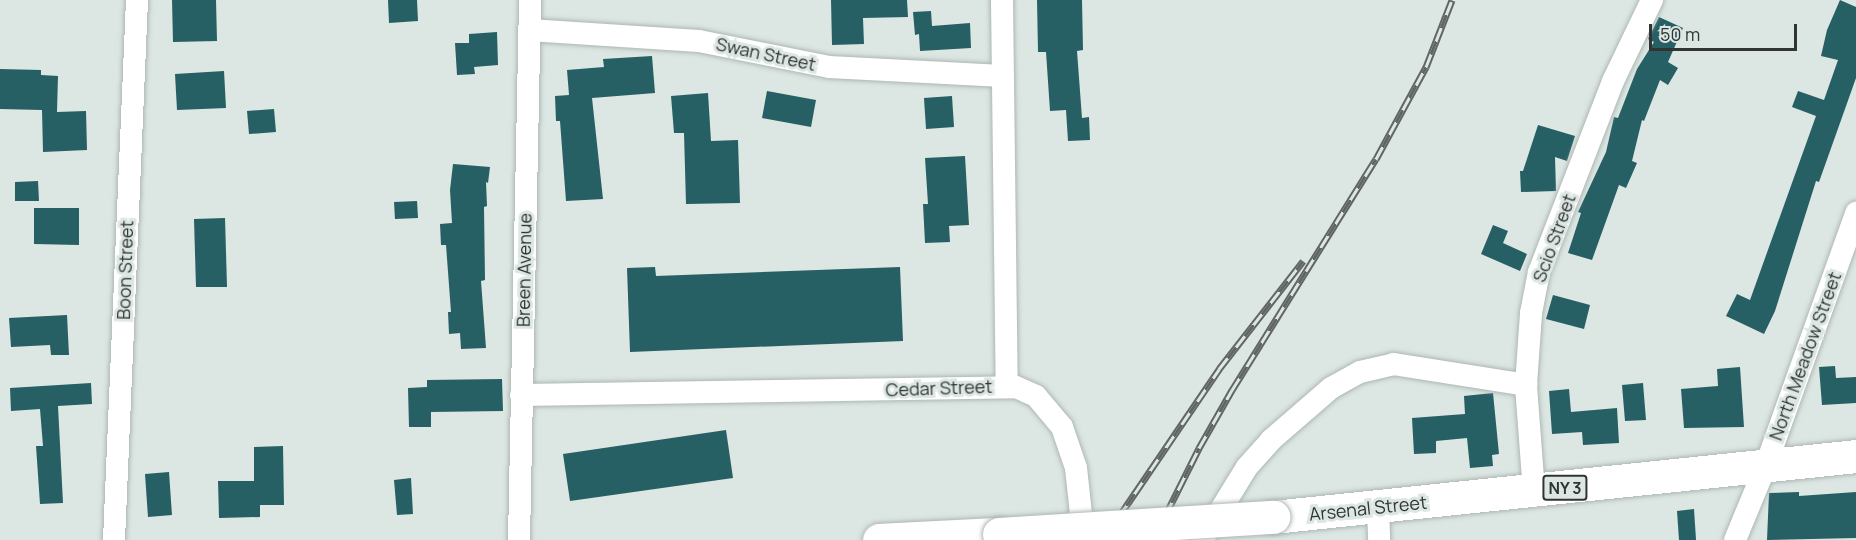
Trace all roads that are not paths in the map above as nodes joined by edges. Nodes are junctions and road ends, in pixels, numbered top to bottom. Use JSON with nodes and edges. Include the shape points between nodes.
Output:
{"nodes":[{"id":1,"x":137,"y":0,"type":"edge"},
{"id":2,"x":530,"y":0,"type":"edge"},
{"id":3,"x":1002,"y":0,"type":"edge"},
{"id":4,"x":1652,"y":0,"type":"edge"},
{"id":5,"x":529,"y":30,"type":"junction"},
{"id":6,"x":1003,"y":76,"type":"junction"},
{"id":7,"x":1856,"y":213,"type":"edge"},
{"id":8,"x":1007,"y":385,"type":"junction"},
{"id":9,"x":1526,"y":385,"type":"junction"},
{"id":10,"x":521,"y":395,"type":"junction"},
{"id":11,"x":1856,"y":456,"type":"edge"},
{"id":12,"x":1767,"y":465,"type":"junction"},
{"id":13,"x":1534,"y":492,"type":"junction"},
{"id":14,"x":1378,"y":507,"type":"junction"},
{"id":15,"x":1204,"y":536,"type":"edge"},
{"id":16,"x":114,"y":540,"type":"edge"},
{"id":17,"x":519,"y":540,"type":"edge"},
{"id":18,"x":879,"y":540,"type":"edge"},
{"id":19,"x":1065,"y":540,"type":"edge"},
{"id":20,"x":1379,"y":540,"type":"edge"},
{"id":21,"x":1736,"y":540,"type":"edge"}],
"edges":[{"from":1,"to":16,"type":"street","name":"Boon Street"},
{"from":2,"to":5,"type":"street","name":"Breen Avenue"},
{"from":3,"to":6,"type":"street","name":"Cedar Street"},
{"from":4,"to":9,"type":"street","name":"Scio Street","via":[[1614,81],[1539,272],[1531,314]]},
{"from":5,"to":6,"type":"street","name":"Swan Street","via":[[699,40],[829,67]]},
{"from":5,"to":10,"type":"street","name":"Breen Avenue"},
{"from":6,"to":8,"type":"street","name":"Cedar Street"},
{"from":7,"to":12,"type":"street","name":"North Meadow Street"},
{"from":8,"to":10,"type":"street","name":"Cedar Street"},
{"from":8,"to":19,"type":"street","via":[[1036,396],[1062,427],[1076,468],[1081,514]]},
{"from":9,"to":13,"type":"street","name":"Scio Street"},
{"from":9,"to":15,"type":"street","via":[[1394,364],[1360,372],[1331,388],[1271,440],[1247,467]]},
{"from":10,"to":17,"type":"street","name":"Breen Avenue"},
{"from":11,"to":12,"type":"highway","name":"Arsenal Street","number":"NY 3"},
{"from":12,"to":13,"type":"highway","name":"Arsenal Street","number":"NY 3"},
{"from":12,"to":21,"type":"street","name":"North Meadow Street"},
{"from":13,"to":14,"type":"highway","name":"Arsenal Street","number":"NY 3"},
{"from":14,"to":18,"type":"highway","name":"Arsenal Street","number":"NY 3","bridge":true,"via":[[1273,517]]},
{"from":14,"to":20,"type":"street"}]}
